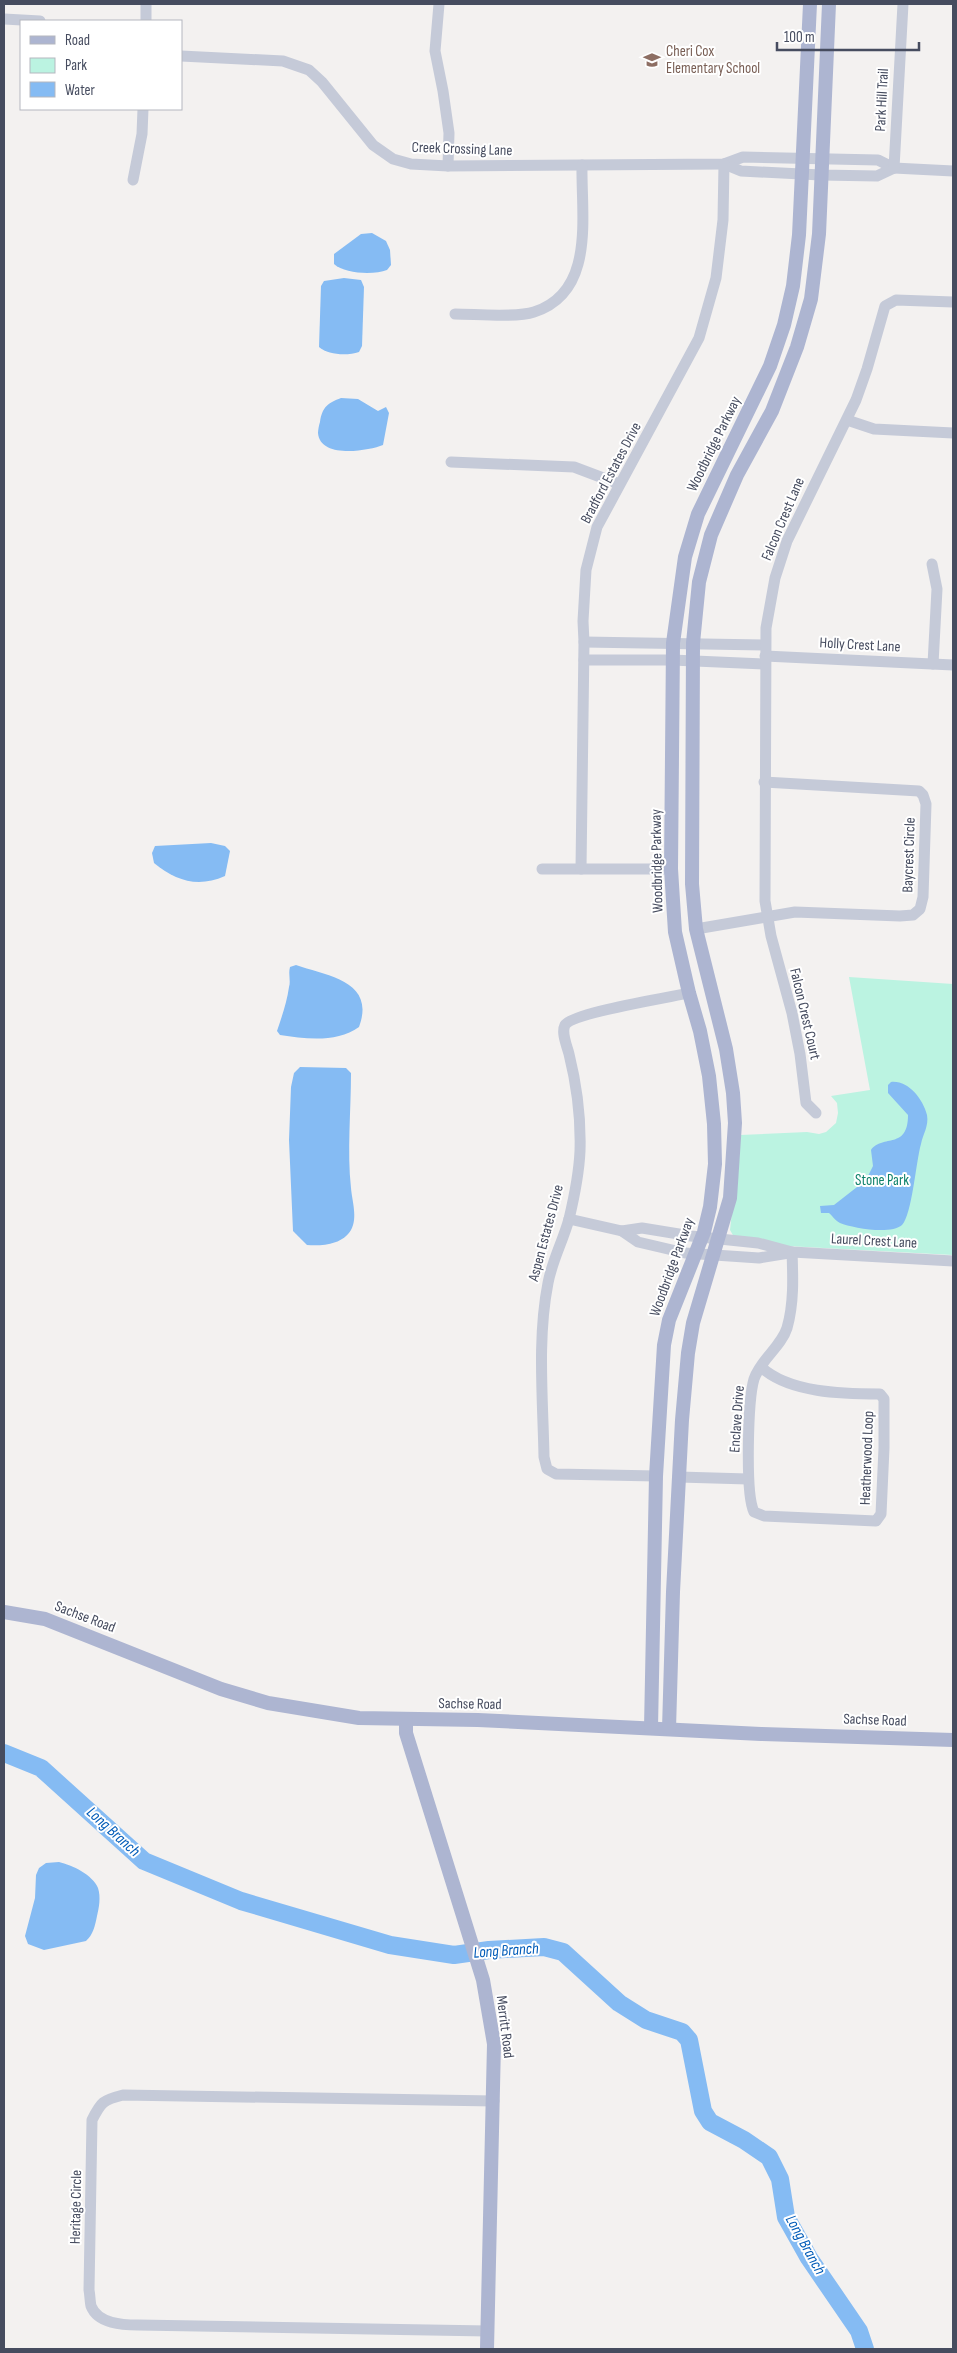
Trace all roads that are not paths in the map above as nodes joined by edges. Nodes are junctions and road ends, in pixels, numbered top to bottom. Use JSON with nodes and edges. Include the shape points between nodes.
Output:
{"nodes":[{"id":1,"x":146,"y":4,"type":"edge"},
{"id":2,"x":439,"y":4,"type":"edge"},
{"id":3,"x":810,"y":4,"type":"edge"},
{"id":4,"x":829,"y":4,"type":"edge"},
{"id":5,"x":902,"y":4,"type":"edge"},
{"id":6,"x":4,"y":19,"type":"edge"},
{"id":7,"x":22,"y":20,"type":"edge"},
{"id":8,"x":146,"y":20,"type":"edge"},
{"id":9,"x":182,"y":56,"type":"edge"},
{"id":10,"x":142,"y":110,"type":"edge"},
{"id":11,"x":803,"y":158,"type":"junction"},
{"id":12,"x":821,"y":159,"type":"junction"},
{"id":13,"x":724,"y":164,"type":"junction"},
{"id":14,"x":448,"y":166,"type":"junction"},
{"id":15,"x":582,"y":166,"type":"junction"},
{"id":16,"x":894,"y":168,"type":"junction"},
{"id":17,"x":953,"y":171,"type":"edge"},
{"id":18,"x":802,"y":174,"type":"junction"},
{"id":19,"x":821,"y":175,"type":"junction"},
{"id":20,"x":133,"y":180,"type":"dead end"},
{"id":21,"x":953,"y":302,"type":"edge"},
{"id":22,"x":455,"y":314,"type":"dead end"},
{"id":23,"x":847,"y":420,"type":"junction"},
{"id":24,"x":953,"y":432,"type":"edge"},
{"id":25,"x":451,"y":462,"type":"dead end"},
{"id":26,"x":619,"y":484,"type":"junction"},
{"id":27,"x":932,"y":564,"type":"dead end"},
{"id":28,"x":584,"y":642,"type":"junction"},
{"id":29,"x":673,"y":643,"type":"junction"},
{"id":30,"x":693,"y":643,"type":"junction"},
{"id":31,"x":765,"y":655,"type":"junction"},
{"id":32,"x":584,"y":660,"type":"junction"},
{"id":33,"x":672,"y":660,"type":"junction"},
{"id":34,"x":693,"y":661,"type":"junction"},
{"id":35,"x":933,"y":664,"type":"junction"},
{"id":36,"x":953,"y":665,"type":"edge"},
{"id":37,"x":764,"y":782,"type":"junction"},
{"id":38,"x":542,"y":869,"type":"dead end"},
{"id":39,"x":581,"y":869,"type":"junction"},
{"id":40,"x":672,"y":869,"type":"junction"},
{"id":41,"x":768,"y":917,"type":"junction"},
{"id":42,"x":696,"y":929,"type":"junction"},
{"id":43,"x":689,"y":993,"type":"junction"},
{"id":44,"x":816,"y":1113,"type":"dead end"},
{"id":45,"x":569,"y":1219,"type":"junction"},
{"id":46,"x":622,"y":1231,"type":"junction"},
{"id":47,"x":702,"y":1238,"type":"junction"},
{"id":48,"x":719,"y":1239,"type":"junction"},
{"id":49,"x":792,"y":1252,"type":"junction"},
{"id":50,"x":695,"y":1254,"type":"junction"},
{"id":51,"x":714,"y":1256,"type":"junction"},
{"id":52,"x":953,"y":1261,"type":"edge"},
{"id":53,"x":761,"y":1366,"type":"junction"},
{"id":54,"x":656,"y":1476,"type":"junction"},
{"id":55,"x":679,"y":1477,"type":"junction"},
{"id":56,"x":748,"y":1479,"type":"junction"},
{"id":57,"x":4,"y":1612,"type":"edge"},
{"id":58,"x":406,"y":1720,"type":"junction"},
{"id":59,"x":651,"y":1728,"type":"junction"},
{"id":60,"x":668,"y":1729,"type":"junction"},
{"id":61,"x":953,"y":1740,"type":"edge"},
{"id":62,"x":494,"y":2101,"type":"junction"},
{"id":63,"x":488,"y":2331,"type":"junction"},
{"id":64,"x":488,"y":2349,"type":"edge"}],
"edges":[{"from":1,"to":8,"type":"street"},
{"from":2,"to":14,"type":"street","via":[[435,51],[449,133]]},
{"from":3,"to":11,"type":"main road","name":"Woodbridge Parkway"},
{"from":4,"to":12,"type":"main road"},
{"from":5,"to":16,"type":"street","name":"Park Hill Trail"},
{"from":6,"to":7,"type":"street"},
{"from":9,"to":14,"type":"street","name":"Creek Crossing Lane","via":[[284,61],[309,70],[379,150],[393,159],[411,164]]},
{"from":10,"to":20,"type":"street","via":[[142,134]]},
{"from":11,"to":12,"type":"street","name":"Creek Crossing Lane"},
{"from":11,"to":13,"type":"street","name":"Creek Crossing Lane","via":[[743,157]]},
{"from":11,"to":18,"type":"main road","name":"Woodbridge Parkway"},
{"from":12,"to":16,"type":"street","name":"Creek Crossing Lane","via":[[878,160]]},
{"from":12,"to":19,"type":"main road"},
{"from":13,"to":15,"type":"street","name":"Creek Crossing Lane"},
{"from":13,"to":18,"type":"street","name":"Creek Crossing Lane","via":[[741,171]]},
{"from":13,"to":26,"type":"street","name":"Bradford Estates Drive","via":[[723,220],[716,278],[700,338]]},
{"from":14,"to":15,"type":"street","name":"Creek Crossing Lane"},
{"from":15,"to":22,"type":"street","via":[[582,251],[574,281],[557,301],[534,313]]},
{"from":16,"to":17,"type":"street","name":"Creek Crossing Lane"},
{"from":16,"to":19,"type":"street","name":"Creek Crossing Lane","via":[[877,176]]},
{"from":18,"to":19,"type":"street","name":"Creek Crossing Lane"},
{"from":18,"to":29,"type":"main road","name":"Woodbridge Parkway","via":[[793,286],[784,325],[770,366],[698,514],[685,557]]},
{"from":19,"to":30,"type":"main road","via":[[819,234],[811,299],[798,347],[772,411],[736,475],[711,535],[699,582]]},
{"from":21,"to":23,"type":"street","name":"Falcon Crest Lane","via":[[896,300],[885,306],[867,369]]},
{"from":23,"to":24,"type":"street","via":[[874,428]]},
{"from":23,"to":31,"type":"street","name":"Falcon Crest Lane","via":[[787,541],[772,595]]},
{"from":25,"to":26,"type":"street","via":[[574,467]]},
{"from":26,"to":28,"type":"street","name":"Bradford Estates Drive","via":[[597,527],[586,570]]},
{"from":27,"to":35,"type":"street","via":[[937,589]]},
{"from":28,"to":29,"type":"street","name":"Holly Crest Lane"},
{"from":28,"to":32,"type":"street","name":"Bradford Estates Drive"},
{"from":29,"to":30,"type":"street","name":"Holly Crest Lane"},
{"from":29,"to":33,"type":"main road","name":"Woodbridge Parkway"},
{"from":30,"to":31,"type":"street","name":"Holly Crest Lane"},
{"from":30,"to":34,"type":"main road"},
{"from":31,"to":34,"type":"street","name":"Holly Crest Lane"},
{"from":31,"to":35,"type":"street","name":"Holly Crest Lane"},
{"from":31,"to":37,"type":"street","name":"Falcon Crest Lane"},
{"from":32,"to":33,"type":"street","name":"Holly Crest Lane"},
{"from":32,"to":39,"type":"street","name":"Bradford Estates Drive"},
{"from":33,"to":34,"type":"street","name":"Holly Crest Lane"},
{"from":33,"to":40,"type":"main road","name":"Woodbridge Parkway"},
{"from":34,"to":42,"type":"main road","via":[[692,884]]},
{"from":35,"to":36,"type":"street","name":"Holly Crest Lane"},
{"from":37,"to":41,"type":"street","name":"Falcon Crest Lane","via":[[764,886]]},
{"from":37,"to":41,"type":"street","name":"Baycrest Circle","via":[[913,790],[923,795],[926,804],[923,897],[917,912],[900,916],[808,912]]},
{"from":38,"to":39,"type":"street"},
{"from":39,"to":40,"type":"street"},
{"from":40,"to":43,"type":"main road","name":"Woodbridge Parkway","via":[[675,932]]},
{"from":41,"to":42,"type":"street","name":"Baycrest Circle"},
{"from":41,"to":44,"type":"street","name":"Falcon Crest Court","via":[[770,936],[796,1032],[806,1104]]},
{"from":42,"to":48,"type":"main road","via":[[726,1049],[733,1093],[735,1124],[730,1198]]},
{"from":43,"to":45,"type":"street","name":"Aspen Estates Drive","via":[[585,1015],[565,1026],[580,1130],[580,1154]]},
{"from":43,"to":47,"type":"main road","name":"Woodbridge Parkway","via":[[709,1076],[714,1124],[715,1164],[710,1207]]},
{"from":45,"to":46,"type":"street"},
{"from":45,"to":54,"type":"street","name":"Aspen Estates Drive","via":[[555,1254],[545,1302],[545,1464],[556,1474]]},
{"from":46,"to":47,"type":"street","name":"Laurel Crest Lane","via":[[642,1228]]},
{"from":46,"to":50,"type":"street","name":"Laurel Crest Lane","via":[[638,1242]]},
{"from":47,"to":48,"type":"street","name":"Laurel Crest Lane"},
{"from":47,"to":50,"type":"main road","name":"Woodbridge Parkway"},
{"from":48,"to":49,"type":"street","name":"Laurel Crest Lane","via":[[758,1243]]},
{"from":48,"to":51,"type":"main road"},
{"from":49,"to":51,"type":"street","name":"Laurel Crest Lane","via":[[759,1258]]},
{"from":49,"to":52,"type":"street","name":"Laurel Crest Lane"},
{"from":49,"to":53,"type":"street","name":"Enclave Drive","via":[[788,1325],[784,1337]]},
{"from":50,"to":51,"type":"street","name":"Laurel Crest Lane"},
{"from":50,"to":54,"type":"main road","name":"Woodbridge Parkway","via":[[669,1320],[666,1336]]},
{"from":51,"to":55,"type":"main road","via":[[693,1323],[688,1353]]},
{"from":53,"to":56,"type":"street","name":"Enclave Drive","via":[[754,1379],[752,1394]]},
{"from":53,"to":56,"type":"street","name":"Heatherwood Loop","via":[[785,1383],[836,1392],[880,1394],[884,1400],[881,1514],[876,1521],[866,1522],[764,1516],[754,1512],[750,1504]]},
{"from":54,"to":59,"type":"main road","name":"Woodbridge Parkway"},
{"from":55,"to":56,"type":"street"},
{"from":55,"to":60,"type":"main road"},
{"from":57,"to":58,"type":"main road","name":"Sachse Road","via":[[45,1619],[221,1689],[268,1703],[359,1718]]},
{"from":58,"to":59,"type":"main road","name":"Sachse Road"},
{"from":58,"to":62,"type":"main road","name":"Merritt Road","via":[[406,1733],[482,1980],[494,2044]]},
{"from":59,"to":60,"type":"main road","name":"Sachse Road"},
{"from":60,"to":61,"type":"main road","name":"Sachse Road"},
{"from":62,"to":63,"type":"main road","name":"Merritt Road"},
{"from":62,"to":63,"type":"street","name":"Heritage Circle","via":[[123,2095],[100,2104],[92,2120],[89,2290],[92,2307],[103,2318],[116,2324],[138,2325]]},
{"from":63,"to":64,"type":"main road","name":"Merritt Road"}]}
